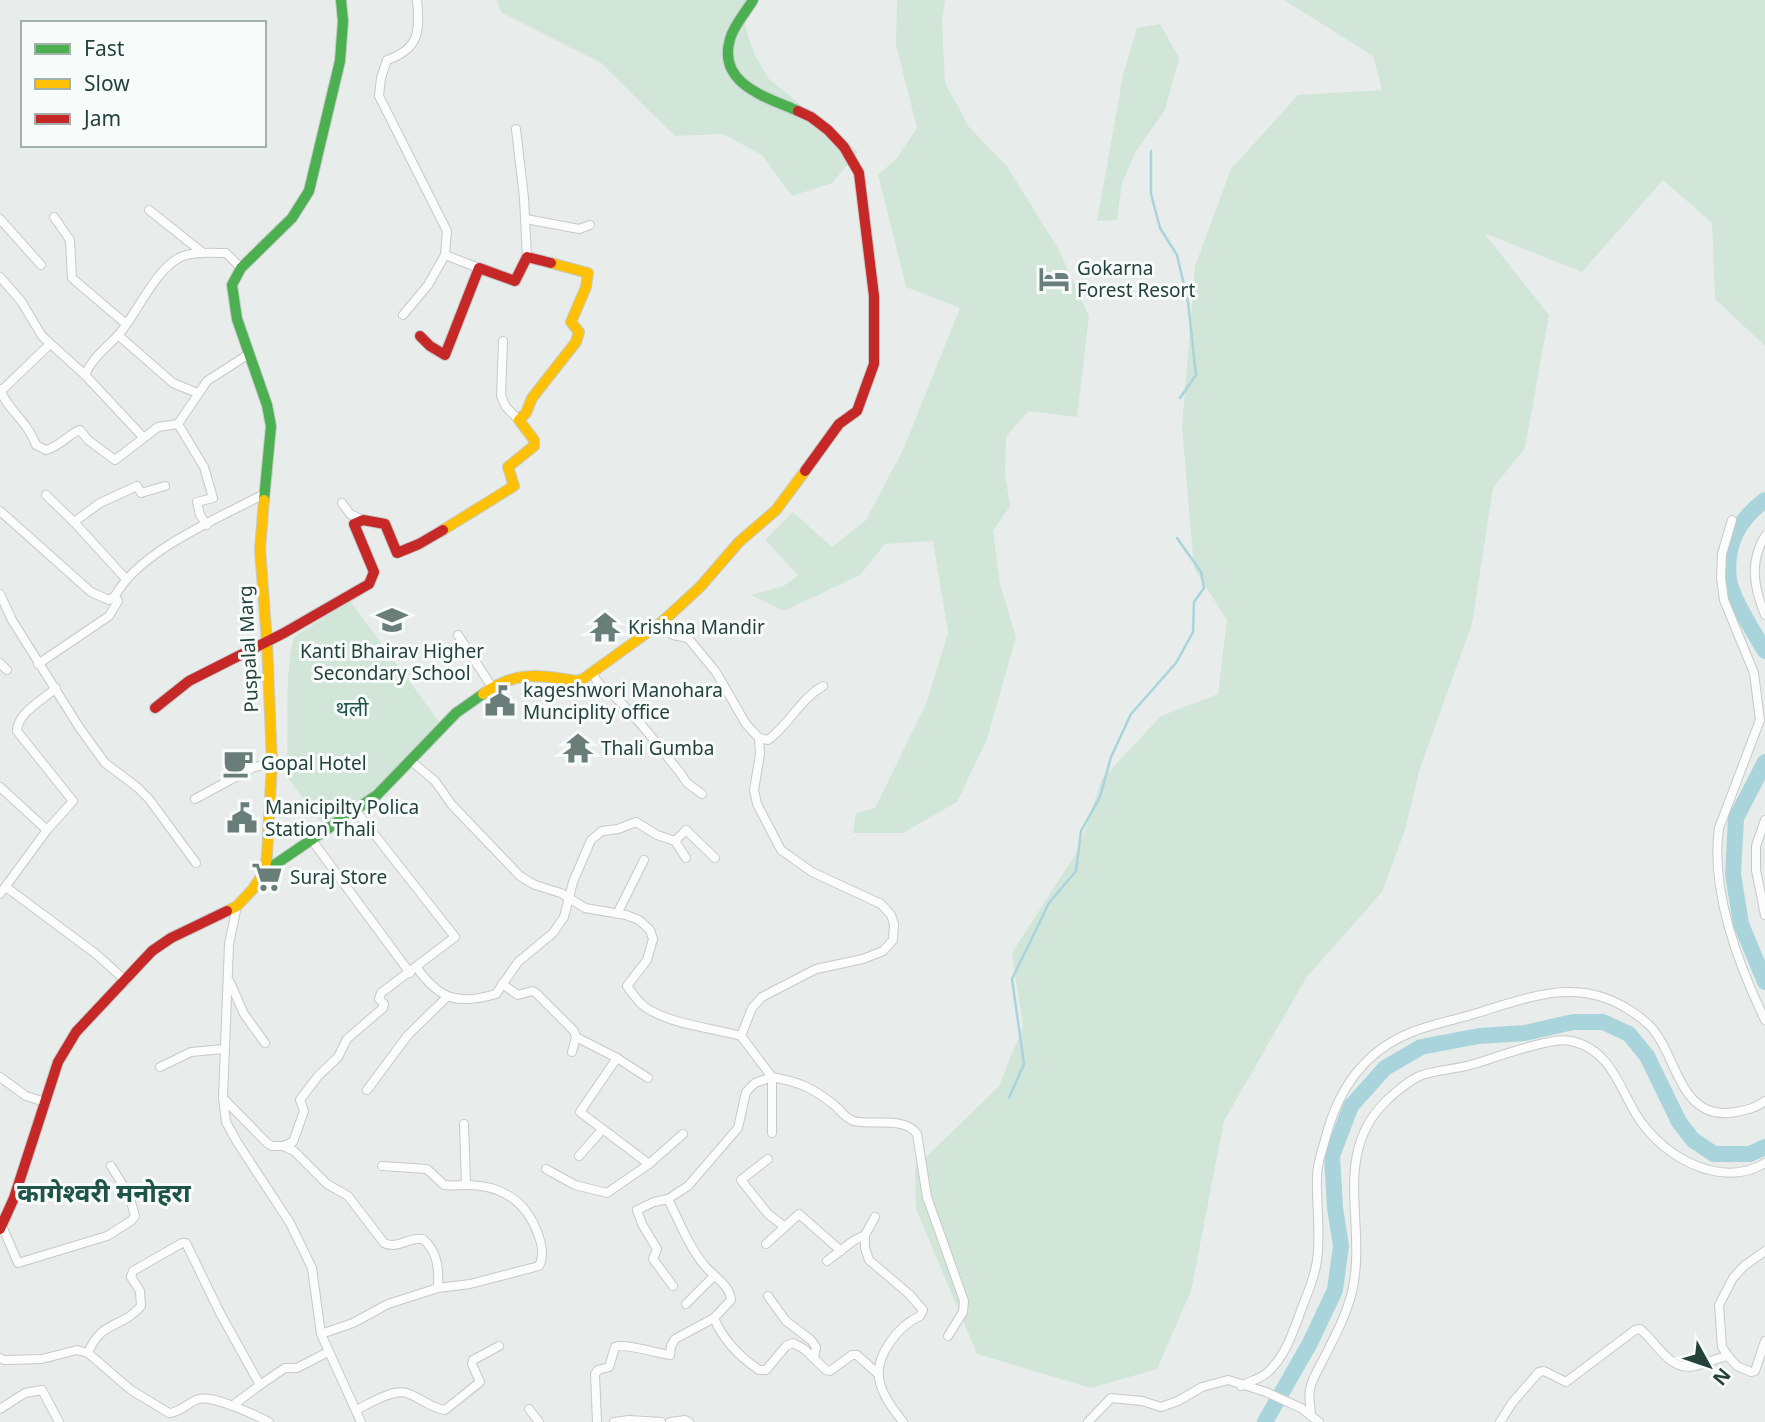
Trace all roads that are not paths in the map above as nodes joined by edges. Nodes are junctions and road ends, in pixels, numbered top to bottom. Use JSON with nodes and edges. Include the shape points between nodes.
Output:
{"nodes":[{"id":1,"x":341,"y":0,"type":"edge"},
{"id":2,"x":417,"y":0,"type":"edge"},
{"id":3,"x":753,"y":0,"type":"edge"},
{"id":4,"x":516,"y":130,"type":"dead end"},
{"id":5,"x":149,"y":210,"type":"dead end"},
{"id":6,"x":2,"y":217,"type":"edge"},
{"id":7,"x":54,"y":217,"type":"dead end"},
{"id":8,"x":526,"y":219,"type":"junction"},
{"id":9,"x":590,"y":225,"type":"dead end"},
{"id":10,"x":203,"y":253,"type":"junction"},
{"id":11,"x":445,"y":255,"type":"junction"},
{"id":12,"x":527,"y":257,"type":"junction"},
{"id":13,"x":41,"y":265,"type":"dead end"},
{"id":14,"x":241,"y":268,"type":"junction"},
{"id":15,"x":479,"y":268,"type":"junction"},
{"id":16,"x":0,"y":277,"type":"edge"},
{"id":17,"x":403,"y":315,"type":"dead end"},
{"id":18,"x":126,"y":324,"type":"junction"},
{"id":19,"x":118,"y":335,"type":"junction"},
{"id":20,"x":420,"y":336,"type":"dead end"},
{"id":21,"x":503,"y":341,"type":"dead end"},
{"id":22,"x":50,"y":344,"type":"junction"},
{"id":23,"x":249,"y":354,"type":"junction"},
{"id":24,"x":85,"y":375,"type":"junction"},
{"id":25,"x":0,"y":391,"type":"edge"},
{"id":26,"x":195,"y":392,"type":"dead end"},
{"id":27,"x":519,"y":420,"type":"junction"},
{"id":28,"x":178,"y":424,"type":"junction"},
{"id":29,"x":143,"y":437,"type":"junction"},
{"id":30,"x":165,"y":486,"type":"dead end"},
{"id":31,"x":264,"y":494,"type":"junction"},
{"id":32,"x":46,"y":495,"type":"dead end"},
{"id":33,"x":342,"y":503,"type":"dead end"},
{"id":34,"x":0,"y":511,"type":"edge"},
{"id":35,"x":363,"y":520,"type":"junction"},
{"id":36,"x":1732,"y":520,"type":"dead end"},
{"id":37,"x":74,"y":523,"type":"junction"},
{"id":38,"x":207,"y":525,"type":"junction"},
{"id":39,"x":1765,"y":536,"type":"edge"},
{"id":40,"x":126,"y":579,"type":"junction"},
{"id":41,"x":0,"y":594,"type":"edge"},
{"id":42,"x":115,"y":596,"type":"junction"},
{"id":43,"x":4,"y":615,"type":"edge"},
{"id":44,"x":1765,"y":615,"type":"edge"},
{"id":45,"x":662,"y":622,"type":"junction"},
{"id":46,"x":458,"y":635,"type":"dead end"},
{"id":47,"x":267,"y":642,"type":"junction"},
{"id":48,"x":0,"y":663,"type":"edge"},
{"id":49,"x":38,"y":664,"type":"junction"},
{"id":50,"x":7,"y":670,"type":"dead end"},
{"id":51,"x":593,"y":673,"type":"junction"},
{"id":52,"x":492,"y":687,"type":"junction"},
{"id":53,"x":823,"y":687,"type":"dead end"},
{"id":54,"x":56,"y":688,"type":"junction"},
{"id":55,"x":155,"y":708,"type":"dead end"},
{"id":56,"x":758,"y":738,"type":"junction"},
{"id":57,"x":411,"y":761,"type":"junction"},
{"id":58,"x":272,"y":763,"type":"junction"},
{"id":59,"x":0,"y":788,"type":"edge"},
{"id":60,"x":702,"y":794,"type":"dead end"},
{"id":61,"x":195,"y":799,"type":"dead end"},
{"id":62,"x":356,"y":811,"type":"junction"},
{"id":63,"x":1765,"y":820,"type":"edge"},
{"id":64,"x":47,"y":830,"type":"junction"},
{"id":65,"x":311,"y":839,"type":"junction"},
{"id":66,"x":675,"y":841,"type":"junction"},
{"id":67,"x":686,"y":858,"type":"dead end"},
{"id":68,"x":715,"y":858,"type":"dead end"},
{"id":69,"x":644,"y":860,"type":"dead end"},
{"id":70,"x":196,"y":863,"type":"dead end"},
{"id":71,"x":1760,"y":870,"type":"edge"},
{"id":72,"x":264,"y":872,"type":"junction"},
{"id":73,"x":3,"y":890,"type":"edge"},
{"id":74,"x":570,"y":900,"type":"junction"},
{"id":75,"x":237,"y":906,"type":"junction"},
{"id":76,"x":617,"y":914,"type":"junction"},
{"id":77,"x":1765,"y":915,"type":"edge"},
{"id":78,"x":413,"y":971,"type":"junction"},
{"id":79,"x":126,"y":981,"type":"junction"},
{"id":80,"x":229,"y":981,"type":"junction"},
{"id":81,"x":502,"y":984,"type":"junction"},
{"id":82,"x":447,"y":997,"type":"junction"},
{"id":83,"x":1765,"y":1020,"type":"edge"},
{"id":84,"x":741,"y":1036,"type":"junction"},
{"id":85,"x":576,"y":1037,"type":"junction"},
{"id":86,"x":265,"y":1043,"type":"dead end"},
{"id":87,"x":225,"y":1049,"type":"junction"},
{"id":88,"x":572,"y":1052,"type":"dead end"},
{"id":89,"x":617,"y":1058,"type":"junction"},
{"id":90,"x":160,"y":1067,"type":"dead end"},
{"id":91,"x":0,"y":1077,"type":"edge"},
{"id":92,"x":772,"y":1077,"type":"junction"},
{"id":93,"x":648,"y":1078,"type":"dead end"},
{"id":94,"x":367,"y":1090,"type":"dead end"},
{"id":95,"x":223,"y":1098,"type":"junction"},
{"id":96,"x":1765,"y":1101,"type":"edge"},
{"id":97,"x":45,"y":1102,"type":"junction"},
{"id":98,"x":464,"y":1124,"type":"dead end"},
{"id":99,"x":602,"y":1130,"type":"junction"},
{"id":100,"x":772,"y":1133,"type":"dead end"},
{"id":101,"x":683,"y":1134,"type":"dead end"},
{"id":102,"x":284,"y":1146,"type":"junction"},
{"id":103,"x":579,"y":1156,"type":"dead end"},
{"id":104,"x":768,"y":1159,"type":"dead end"},
{"id":105,"x":1765,"y":1163,"type":"edge"},
{"id":106,"x":649,"y":1164,"type":"junction"},
{"id":107,"x":382,"y":1166,"type":"dead end"},
{"id":108,"x":111,"y":1167,"type":"dead end"},
{"id":109,"x":546,"y":1169,"type":"dead end"},
{"id":110,"x":466,"y":1185,"type":"junction"},
{"id":111,"x":668,"y":1199,"type":"junction"},
{"id":112,"x":875,"y":1217,"type":"dead end"},
{"id":113,"x":785,"y":1227,"type":"junction"},
{"id":114,"x":1,"y":1228,"type":"edge"},
{"id":115,"x":865,"y":1235,"type":"junction"},
{"id":116,"x":766,"y":1244,"type":"dead end"},
{"id":117,"x":841,"y":1251,"type":"junction"},
{"id":118,"x":1765,"y":1251,"type":"edge"},
{"id":119,"x":827,"y":1261,"type":"dead end"},
{"id":120,"x":714,"y":1276,"type":"junction"},
{"id":121,"x":673,"y":1286,"type":"dead end"},
{"id":122,"x":438,"y":1288,"type":"junction"},
{"id":123,"x":768,"y":1296,"type":"dead end"},
{"id":124,"x":686,"y":1304,"type":"dead end"},
{"id":125,"x":714,"y":1318,"type":"junction"},
{"id":126,"x":321,"y":1334,"type":"junction"},
{"id":127,"x":948,"y":1336,"type":"dead end"},
{"id":128,"x":1765,"y":1341,"type":"edge"},
{"id":129,"x":499,"y":1346,"type":"dead end"},
{"id":130,"x":328,"y":1352,"type":"junction"},
{"id":131,"x":88,"y":1353,"type":"junction"},
{"id":132,"x":1728,"y":1356,"type":"junction"},
{"id":133,"x":0,"y":1358,"type":"edge"},
{"id":134,"x":814,"y":1358,"type":"junction"},
{"id":135,"x":878,"y":1374,"type":"junction"},
{"id":136,"x":260,"y":1385,"type":"junction"},
{"id":137,"x":1241,"y":1385,"type":"junction"},
{"id":138,"x":232,"y":1406,"type":"junction"},
{"id":139,"x":0,"y":1409,"type":"edge"},
{"id":140,"x":529,"y":1409,"type":"dead end"},
{"id":141,"x":356,"y":1410,"type":"junction"},
{"id":142,"x":174,"y":1413,"type":"junction"},
{"id":143,"x":1311,"y":1416,"type":"junction"},
{"id":144,"x":60,"y":1422,"type":"edge"},
{"id":145,"x":164,"y":1422,"type":"edge"},
{"id":146,"x":269,"y":1422,"type":"edge"},
{"id":147,"x":361,"y":1422,"type":"edge"},
{"id":148,"x":539,"y":1422,"type":"edge"},
{"id":149,"x":597,"y":1422,"type":"edge"},
{"id":150,"x":614,"y":1422,"type":"edge"},
{"id":151,"x":661,"y":1422,"type":"edge"},
{"id":152,"x":670,"y":1422,"type":"edge"},
{"id":153,"x":690,"y":1422,"type":"edge"},
{"id":154,"x":903,"y":1422,"type":"edge"},
{"id":155,"x":1088,"y":1422,"type":"edge"},
{"id":156,"x":1319,"y":1422,"type":"edge"},
{"id":157,"x":1500,"y":1422,"type":"edge"}],
"edges":[{"from":1,"to":14,"type":"street","via":[[340,61],[309,191],[292,218]]},
{"from":2,"to":11,"type":"street","via":[[420,27],[402,55],[387,60],[379,96],[447,231]]},
{"from":3,"to":45,"type":"street","via":[[731,36],[727,56],[736,77],[748,89],[811,117],[828,130],[859,173],[874,296],[874,363],[857,411],[839,424],[776,510]]},
{"from":4,"to":8,"type":"street"},
{"from":5,"to":10,"type":"street"},
{"from":6,"to":13,"type":"street"},
{"from":7,"to":18,"type":"street","via":[[70,240],[72,278]]},
{"from":8,"to":9,"type":"street","via":[[568,228]]},
{"from":8,"to":12,"type":"street"},
{"from":10,"to":14,"type":"street","via":[[226,253]]},
{"from":10,"to":18,"type":"street","via":[[178,258]]},
{"from":11,"to":15,"type":"street"},
{"from":11,"to":17,"type":"street"},
{"from":12,"to":15,"type":"street","via":[[515,281]]},
{"from":12,"to":27,"type":"street","via":[[588,273],[571,322],[579,332],[576,342]]},
{"from":14,"to":23,"type":"street","name":"Puspalal Marg","via":[[232,293]]},
{"from":15,"to":20,"type":"street","via":[[445,355]]},
{"from":16,"to":22,"type":"street"},
{"from":18,"to":19,"type":"street"},
{"from":19,"to":24,"type":"street"},
{"from":19,"to":26,"type":"street","via":[[173,383]]},
{"from":21,"to":27,"type":"street","via":[[500,396]]},
{"from":22,"to":24,"type":"street"},
{"from":22,"to":25,"type":"street"},
{"from":23,"to":28,"type":"street","via":[[207,381]]},
{"from":23,"to":31,"type":"street","name":"Puspalal Marg","via":[[271,426]]},
{"from":24,"to":29,"type":"street"},
{"from":25,"to":29,"type":"street","via":[[36,444],[46,450],[80,430],[115,460]]},
{"from":27,"to":35,"type":"street","via":[[534,446],[508,467],[513,486],[397,553],[384,524]]},
{"from":28,"to":29,"type":"street","via":[[162,425]]},
{"from":28,"to":38,"type":"street","via":[[204,467],[213,498],[197,502]]},
{"from":30,"to":37,"type":"street","via":[[141,493],[137,486],[100,503]]},
{"from":31,"to":38,"type":"street"},
{"from":31,"to":47,"type":"street","name":"Puspalal Marg","via":[[260,549]]},
{"from":32,"to":37,"type":"street"},
{"from":33,"to":35,"type":"street","via":[[350,514]]},
{"from":34,"to":42,"type":"street","via":[[91,592],[109,600]]},
{"from":35,"to":47,"type":"street","via":[[354,524],[374,572],[369,584]]},
{"from":36,"to":83,"type":"street","via":[[1722,554],[1724,600],[1754,673],[1760,719],[1716,846],[1729,930]]},
{"from":37,"to":40,"type":"street"},
{"from":38,"to":40,"type":"street","via":[[161,550]]},
{"from":39,"to":44,"type":"street","via":[[1754,575]]},
{"from":40,"to":42,"type":"street"},
{"from":41,"to":43,"type":"street"},
{"from":42,"to":49,"type":"street","via":[[118,601],[108,616]]},
{"from":43,"to":49,"type":"street"},
{"from":45,"to":51,"type":"street"},
{"from":45,"to":56,"type":"street","via":[[673,635],[688,638],[708,662]]},
{"from":46,"to":52,"type":"street"},
{"from":47,"to":55,"type":"street","via":[[189,681]]},
{"from":47,"to":58,"type":"street","name":"Puspalal Marg"},
{"from":48,"to":50,"type":"street"},
{"from":49,"to":54,"type":"street"},
{"from":51,"to":52,"type":"street","via":[[577,681],[524,675]]},
{"from":51,"to":60,"type":"street","via":[[595,681],[617,699],[687,783]]},
{"from":52,"to":57,"type":"street","via":[[456,713]]},
{"from":53,"to":56,"type":"street","via":[[814,691],[780,731],[768,740]]},
{"from":54,"to":64,"type":"street","via":[[17,725],[17,731],[73,801]]},
{"from":54,"to":70,"type":"street","via":[[105,763],[149,799]]},
{"from":56,"to":84,"type":"street","via":[[754,790],[781,850],[812,872],[881,904],[891,915],[894,940],[883,951],[816,969],[762,997],[752,1008]]},
{"from":57,"to":62,"type":"street"},
{"from":57,"to":74,"type":"street","via":[[435,781],[520,876]]},
{"from":58,"to":61,"type":"street","via":[[254,767]]},
{"from":58,"to":72,"type":"street","name":"Puspalal Marg"},
{"from":59,"to":64,"type":"street"},
{"from":62,"to":65,"type":"street"},
{"from":62,"to":78,"type":"street","via":[[455,937]]},
{"from":63,"to":71,"type":"street","via":[[1756,846]]},
{"from":64,"to":73,"type":"street"},
{"from":65,"to":72,"type":"street"},
{"from":65,"to":78,"type":"street"},
{"from":66,"to":67,"type":"street"},
{"from":66,"to":68,"type":"street","via":[[685,830]]},
{"from":66,"to":74,"type":"street","via":[[636,822],[603,831],[583,853]]},
{"from":69,"to":76,"type":"street"},
{"from":71,"to":77,"type":"street"},
{"from":72,"to":75,"type":"street"},
{"from":73,"to":79,"type":"street","via":[[96,954]]},
{"from":74,"to":76,"type":"street"},
{"from":74,"to":81,"type":"street","via":[[553,933],[518,962]]},
{"from":75,"to":79,"type":"street","via":[[162,943]]},
{"from":75,"to":80,"type":"street","via":[[229,944]]},
{"from":76,"to":84,"type":"street","via":[[639,920],[653,939],[647,960],[627,986],[642,1005],[692,1025]]},
{"from":78,"to":82,"type":"street"},
{"from":78,"to":102,"type":"street","via":[[381,993],[383,1008],[347,1039],[338,1057],[307,1089],[300,1100],[304,1111],[293,1142]]},
{"from":79,"to":97,"type":"street","via":[[67,1045]]},
{"from":80,"to":86,"type":"street","via":[[244,1014]]},
{"from":80,"to":87,"type":"street"},
{"from":81,"to":82,"type":"street","via":[[496,994],[480,999]]},
{"from":81,"to":85,"type":"street","via":[[518,995],[536,993]]},
{"from":82,"to":94,"type":"street","via":[[408,1035]]},
{"from":84,"to":92,"type":"street"},
{"from":85,"to":88,"type":"street"},
{"from":85,"to":89,"type":"street"},
{"from":87,"to":90,"type":"street","via":[[191,1052]]},
{"from":87,"to":95,"type":"street"},
{"from":89,"to":93,"type":"street"},
{"from":89,"to":99,"type":"street","via":[[580,1112]]},
{"from":91,"to":97,"type":"street","via":[[26,1096]]},
{"from":92,"to":100,"type":"street"},
{"from":92,"to":111,"type":"street","via":[[746,1092],[738,1128],[702,1172]]},
{"from":92,"to":127,"type":"street","via":[[801,1083],[850,1120],[904,1125],[917,1134],[927,1197],[964,1301],[963,1312]]},
{"from":95,"to":102,"type":"street","via":[[267,1143]]},
{"from":95,"to":126,"type":"street","via":[[226,1122],[290,1223],[312,1268]]},
{"from":96,"to":137,"type":"street","via":[[1728,1114],[1704,1107],[1684,1090],[1651,1027],[1605,998],[1579,992],[1509,1002],[1410,1032],[1368,1061],[1346,1084],[1328,1125],[1317,1175],[1317,1264],[1281,1357],[1268,1373]]},
{"from":97,"to":114,"type":"street"},
{"from":98,"to":110,"type":"street"},
{"from":99,"to":103,"type":"street"},
{"from":99,"to":106,"type":"street"},
{"from":101,"to":106,"type":"street"},
{"from":102,"to":122,"type":"street","via":[[348,1196],[388,1246],[417,1237],[428,1243],[438,1264]]},
{"from":104,"to":113,"type":"street","via":[[741,1180],[768,1214]]},
{"from":105,"to":143,"type":"street","via":[[1737,1174],[1684,1162],[1640,1121],[1611,1067],[1593,1049],[1569,1040],[1421,1075],[1383,1104],[1354,1161],[1357,1245],[1353,1289],[1347,1312],[1309,1391]]},
{"from":106,"to":109,"type":"street","via":[[607,1193],[575,1185]]},
{"from":107,"to":110,"type":"street","via":[[427,1169],[444,1185]]},
{"from":108,"to":114,"type":"street","via":[[129,1195],[135,1216],[107,1236],[18,1263]]},
{"from":110,"to":122,"type":"street","via":[[504,1193],[526,1209],[540,1239],[542,1262],[533,1269]]},
{"from":111,"to":120,"type":"street"},
{"from":111,"to":121,"type":"street","via":[[636,1213],[657,1249],[653,1259]]},
{"from":112,"to":115,"type":"street"},
{"from":113,"to":116,"type":"street"},
{"from":113,"to":117,"type":"street","via":[[799,1214]]},
{"from":115,"to":117,"type":"street"},
{"from":115,"to":135,"type":"street","via":[[869,1260],[923,1310],[892,1339]]},
{"from":117,"to":119,"type":"street"},
{"from":118,"to":132,"type":"street","via":[[1733,1278],[1719,1305],[1721,1347]]},
{"from":120,"to":124,"type":"street"},
{"from":120,"to":125,"type":"street","via":[[731,1297]]},
{"from":122,"to":126,"type":"street"},
{"from":123,"to":134,"type":"street","via":[[786,1321],[811,1340],[816,1347]]},
{"from":125,"to":134,"type":"street","via":[[722,1336],[759,1370],[766,1370],[793,1343]]},
{"from":125,"to":149,"type":"street","via":[[675,1339],[670,1354],[623,1344],[615,1347],[609,1367],[595,1374]]},
{"from":126,"to":130,"type":"street"},
{"from":128,"to":132,"type":"street","via":[[1755,1371],[1737,1366]]},
{"from":129,"to":141,"type":"street","via":[[472,1362],[480,1382],[445,1410],[404,1392]]},
{"from":130,"to":136,"type":"street","via":[[297,1368],[285,1368]]},
{"from":130,"to":141,"type":"street"},
{"from":131,"to":133,"type":"street","via":[[77,1350],[42,1359]]},
{"from":131,"to":136,"type":"street","via":[[102,1330],[141,1306],[133,1271],[186,1243]]},
{"from":131,"to":142,"type":"street","via":[[131,1390]]},
{"from":132,"to":157,"type":"street","via":[[1688,1367],[1662,1354],[1647,1334],[1635,1330],[1566,1382],[1539,1372]]},
{"from":134,"to":135,"type":"street","via":[[830,1371],[857,1355]]},
{"from":135,"to":154,"type":"street","via":[[888,1401]]},
{"from":136,"to":138,"type":"street"},
{"from":137,"to":143,"type":"street","via":[[1266,1392]]},
{"from":137,"to":155,"type":"street","via":[[1228,1380],[1213,1382],[1161,1407],[1111,1398]]},
{"from":138,"to":142,"type":"street","via":[[202,1398]]},
{"from":138,"to":146,"type":"street"},
{"from":139,"to":144,"type":"street","via":[[25,1393],[42,1390]]},
{"from":140,"to":148,"type":"street"},
{"from":141,"to":147,"type":"street"},
{"from":142,"to":145,"type":"street"},
{"from":143,"to":156,"type":"street"},
{"from":150,"to":151,"type":"street"},
{"from":152,"to":153,"type":"street"}]}
